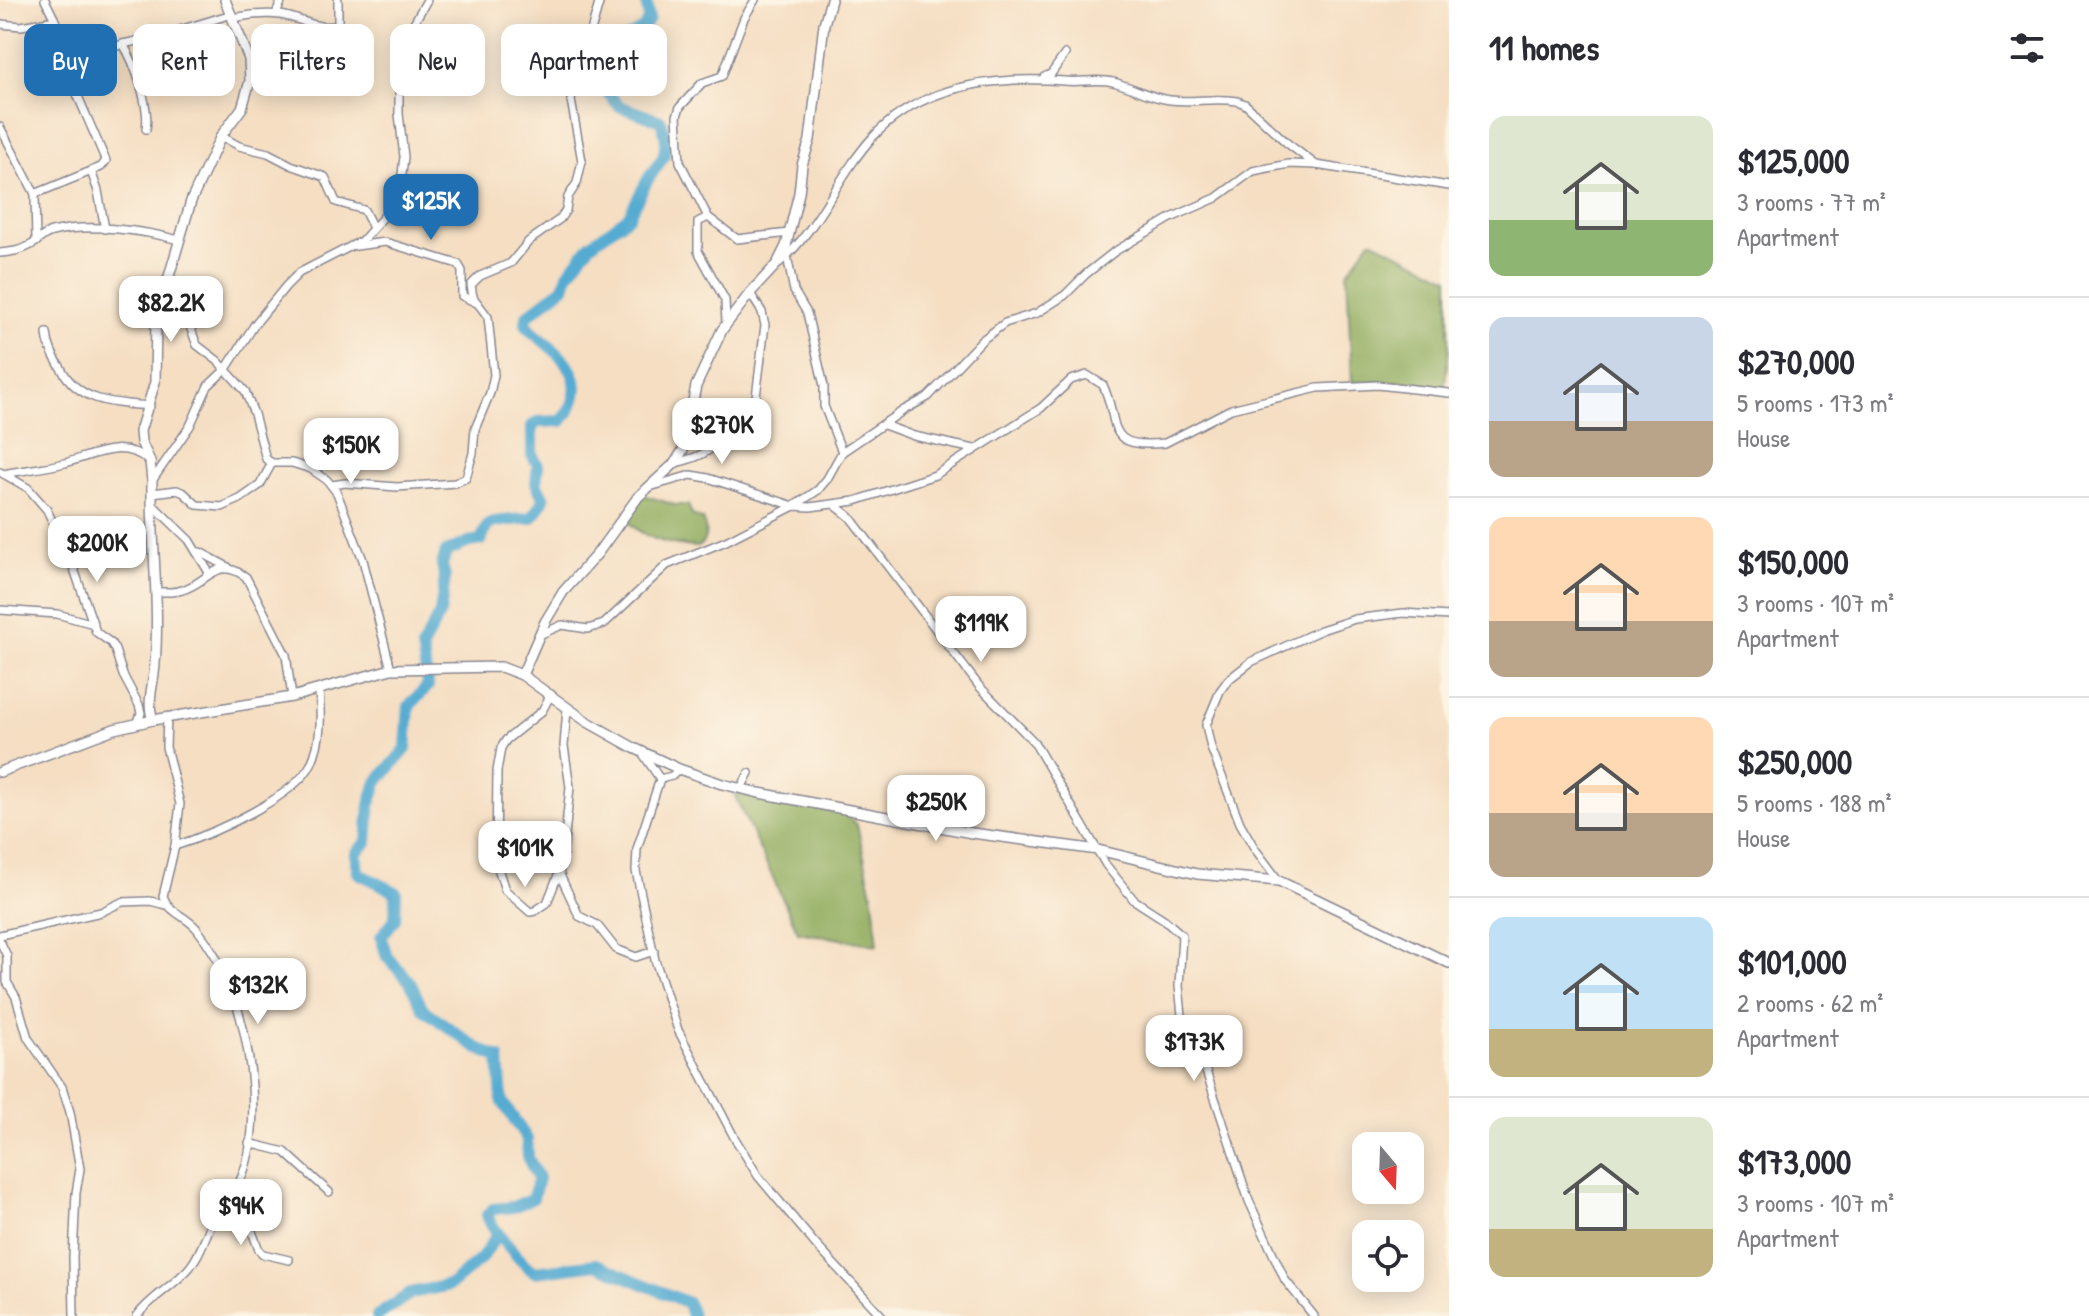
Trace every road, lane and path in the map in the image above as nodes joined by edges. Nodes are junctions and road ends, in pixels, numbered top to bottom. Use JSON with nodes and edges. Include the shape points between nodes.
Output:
{"nodes":[{"id":1,"x":45,"y":0,"type":"edge"},
{"id":2,"x":225,"y":0,"type":"edge"},
{"id":3,"x":282,"y":0,"type":"edge"},
{"id":4,"x":338,"y":0,"type":"edge"},
{"id":5,"x":427,"y":0,"type":"edge"},
{"id":6,"x":600,"y":0,"type":"edge"},
{"id":7,"x":755,"y":0,"type":"edge"},
{"id":8,"x":831,"y":0,"type":"edge"},
{"id":9,"x":276,"y":14,"type":"junction"},
{"id":10,"x":232,"y":16,"type":"junction"},
{"id":11,"x":55,"y":20,"type":"junction"},
{"id":12,"x":0,"y":24,"type":"edge"},
{"id":13,"x":56,"y":24,"type":"edge"},
{"id":14,"x":313,"y":24,"type":"edge"},
{"id":15,"x":339,"y":24,"type":"edge"},
{"id":16,"x":123,"y":44,"type":"junction"},
{"id":17,"x":117,"y":46,"type":"edge"},
{"id":18,"x":1065,"y":54,"type":"dead end"},
{"id":19,"x":1042,"y":78,"type":"junction"},
{"id":20,"x":78,"y":96,"type":"edge"},
{"id":21,"x":0,"y":127,"type":"edge"},
{"id":22,"x":146,"y":129,"type":"dead end"},
{"id":23,"x":221,"y":136,"type":"junction"},
{"id":24,"x":1316,"y":165,"type":"junction"},
{"id":25,"x":91,"y":171,"type":"junction"},
{"id":26,"x":1449,"y":186,"type":"edge"},
{"id":27,"x":35,"y":194,"type":"junction"},
{"id":28,"x":708,"y":217,"type":"junction"},
{"id":29,"x":373,"y":228,"type":"junction"},
{"id":30,"x":105,"y":229,"type":"junction"},
{"id":31,"x":789,"y":233,"type":"junction"},
{"id":32,"x":179,"y":240,"type":"junction"},
{"id":33,"x":36,"y":242,"type":"junction"},
{"id":34,"x":353,"y":246,"type":"junction"},
{"id":35,"x":0,"y":253,"type":"edge"},
{"id":36,"x":787,"y":256,"type":"junction"},
{"id":37,"x":777,"y":264,"type":"junction"},
{"id":38,"x":168,"y":284,"type":"junction"},
{"id":39,"x":750,"y":293,"type":"junction"},
{"id":40,"x":479,"y":304,"type":"junction"},
{"id":41,"x":726,"y":324,"type":"junction"},
{"id":42,"x":47,"y":333,"type":"dead end"},
{"id":43,"x":226,"y":369,"type":"junction"},
{"id":44,"x":1449,"y":393,"type":"edge"},
{"id":45,"x":150,"y":406,"type":"junction"},
{"id":46,"x":884,"y":425,"type":"junction"},
{"id":47,"x":975,"y":449,"type":"junction"},
{"id":48,"x":842,"y":452,"type":"junction"},
{"id":49,"x":150,"y":461,"type":"junction"},
{"id":50,"x":272,"y":463,"type":"junction"},
{"id":51,"x":675,"y":463,"type":"junction"},
{"id":52,"x":2,"y":473,"type":"edge"},
{"id":53,"x":152,"y":481,"type":"junction"},
{"id":54,"x":332,"y":485,"type":"junction"},
{"id":55,"x":650,"y":487,"type":"junction"},
{"id":56,"x":152,"y":493,"type":"junction"},
{"id":57,"x":152,"y":504,"type":"junction"},
{"id":58,"x":834,"y":504,"type":"junction"},
{"id":59,"x":794,"y":506,"type":"junction"},
{"id":60,"x":196,"y":549,"type":"junction"},
{"id":61,"x":230,"y":568,"type":"junction"},
{"id":62,"x":210,"y":574,"type":"junction"},
{"id":63,"x":156,"y":592,"type":"junction"},
{"id":64,"x":0,"y":610,"type":"edge"},
{"id":65,"x":1449,"y":616,"type":"edge"},
{"id":66,"x":94,"y":624,"type":"junction"},
{"id":67,"x":539,"y":635,"type":"junction"},
{"id":68,"x":391,"y":669,"type":"junction"},
{"id":69,"x":522,"y":675,"type":"junction"},
{"id":70,"x":319,"y":691,"type":"junction"},
{"id":71,"x":551,"y":694,"type":"junction"},
{"id":72,"x":292,"y":697,"type":"junction"},
{"id":73,"x":567,"y":709,"type":"junction"},
{"id":74,"x":167,"y":717,"type":"junction"},
{"id":75,"x":153,"y":720,"type":"junction"},
{"id":76,"x":138,"y":722,"type":"junction"},
{"id":77,"x":641,"y":751,"type":"junction"},
{"id":78,"x":679,"y":769,"type":"junction"},
{"id":79,"x":0,"y":772,"type":"edge"},
{"id":80,"x":749,"y":773,"type":"dead end"},
{"id":81,"x":660,"y":779,"type":"junction"},
{"id":82,"x":741,"y":788,"type":"junction"},
{"id":83,"x":175,"y":846,"type":"junction"},
{"id":84,"x":1098,"y":850,"type":"junction"},
{"id":85,"x":560,"y":875,"type":"junction"},
{"id":86,"x":1279,"y":881,"type":"junction"},
{"id":87,"x":166,"y":905,"type":"junction"},
{"id":88,"x":0,"y":938,"type":"edge"},
{"id":89,"x":654,"y":951,"type":"junction"},
{"id":90,"x":1449,"y":963,"type":"edge"},
{"id":91,"x":249,"y":1143,"type":"junction"},
{"id":92,"x":236,"y":1189,"type":"junction"},
{"id":93,"x":329,"y":1192,"type":"dead end"},
{"id":94,"x":289,"y":1260,"type":"dead end"},
{"id":95,"x":74,"y":1316,"type":"edge"},
{"id":96,"x":137,"y":1316,"type":"edge"},
{"id":97,"x":882,"y":1316,"type":"edge"},
{"id":98,"x":1314,"y":1316,"type":"edge"}],
"edges":[{"from":1,"to":11,"type":"street"},
{"from":2,"to":10,"type":"street"},
{"from":3,"to":9,"type":"street"},
{"from":4,"to":15,"type":"street"},
{"from":5,"to":29,"type":"street","via":[[397,72],[404,157],[400,191]]},
{"from":6,"to":40,"type":"street","via":[[571,100],[582,161],[577,183],[560,219],[529,241],[511,263],[475,280],[471,291]]},
{"from":7,"to":28,"type":"street","via":[[722,76],[702,83],[677,116],[680,162]]},
{"from":8,"to":31,"type":"street","via":[[810,140]]},
{"from":9,"to":10,"type":"street"},
{"from":9,"to":14,"type":"street"},
{"from":10,"to":16,"type":"street"},
{"from":10,"to":23,"type":"street","via":[[249,59],[250,81],[242,108]]},
{"from":11,"to":12,"type":"street"},
{"from":11,"to":13,"type":"street"},
{"from":16,"to":17,"type":"street"},
{"from":16,"to":22,"type":"street","via":[[146,109]]},
{"from":18,"to":19,"type":"street"},
{"from":19,"to":24,"type":"street","via":[[1112,82],[1180,102],[1237,101]]},
{"from":19,"to":36,"type":"street","via":[[967,85],[904,112],[873,136]]},
{"from":20,"to":25,"type":"street","via":[[105,157],[104,165]]},
{"from":21,"to":27,"type":"street"},
{"from":23,"to":29,"type":"street","via":[[325,177],[336,202],[364,210]]},
{"from":23,"to":32,"type":"street"},
{"from":24,"to":26,"type":"street"},
{"from":24,"to":46,"type":"street","via":[[1253,171],[1216,198],[1139,236],[1065,295],[982,340],[928,397]]},
{"from":25,"to":27,"type":"street"},
{"from":25,"to":30,"type":"street"},
{"from":27,"to":33,"type":"street"},
{"from":28,"to":31,"type":"street","via":[[737,239]]},
{"from":28,"to":41,"type":"street","via":[[698,222],[696,242],[725,300]]},
{"from":29,"to":34,"type":"street"},
{"from":30,"to":32,"type":"street"},
{"from":30,"to":33,"type":"street","via":[[67,229]]},
{"from":31,"to":37,"type":"street"},
{"from":32,"to":38,"type":"street"},
{"from":33,"to":35,"type":"street"},
{"from":34,"to":40,"type":"street","via":[[385,242],[458,264],[462,296]]},
{"from":34,"to":43,"type":"street","via":[[299,273],[255,324]]},
{"from":36,"to":37,"type":"street"},
{"from":36,"to":48,"type":"street","via":[[794,291],[807,313],[824,406]]},
{"from":37,"to":39,"type":"street"},
{"from":38,"to":43,"type":"street","via":[[197,345]]},
{"from":38,"to":45,"type":"street","via":[[156,321]]},
{"from":39,"to":41,"type":"street"},
{"from":39,"to":51,"type":"street","via":[[765,325],[756,397],[716,446]]},
{"from":40,"to":54,"type":"street","via":[[488,317],[494,375],[475,429],[466,478],[397,487]]},
{"from":41,"to":51,"type":"street","via":[[696,386],[683,450]]},
{"from":42,"to":45,"type":"street","via":[[50,350],[80,392]]},
{"from":43,"to":50,"type":"street","via":[[250,401],[262,449]]},
{"from":43,"to":53,"type":"street","via":[[208,386],[190,426]]},
{"from":44,"to":47,"type":"street","via":[[1378,385],[1318,388],[1231,409],[1155,444],[1120,436],[1105,387],[1087,375],[1071,380],[1041,408]]},
{"from":45,"to":49,"type":"street","via":[[140,437]]},
{"from":46,"to":47,"type":"street"},
{"from":46,"to":48,"type":"street"},
{"from":47,"to":58,"type":"street","via":[[935,475]]},
{"from":48,"to":59,"type":"street","via":[[818,490]]},
{"from":49,"to":52,"type":"street","via":[[138,452],[115,449]]},
{"from":49,"to":53,"type":"street"},
{"from":50,"to":54,"type":"street","via":[[301,465]]},
{"from":50,"to":56,"type":"street","via":[[260,485],[222,507],[197,505],[177,490]]},
{"from":51,"to":55,"type":"street"},
{"from":52,"to":66,"type":"street","via":[[28,488],[47,510]]},
{"from":53,"to":56,"type":"street"},
{"from":54,"to":68,"type":"street","via":[[363,560]]},
{"from":55,"to":59,"type":"street","via":[[691,475]]},
{"from":55,"to":67,"type":"street","via":[[563,592]]},
{"from":56,"to":57,"type":"street"},
{"from":57,"to":60,"type":"street"},
{"from":57,"to":63,"type":"street"},
{"from":58,"to":59,"type":"street"},
{"from":58,"to":84,"type":"street","via":[[850,517],[973,679],[1034,742]]},
{"from":59,"to":67,"type":"street","via":[[667,565],[604,624],[588,629],[562,625]]},
{"from":60,"to":61,"type":"street"},
{"from":60,"to":62,"type":"street"},
{"from":61,"to":62,"type":"street"},
{"from":61,"to":72,"type":"street","via":[[249,580],[283,649]]},
{"from":62,"to":63,"type":"street","via":[[186,589]]},
{"from":63,"to":75,"type":"street","via":[[156,661],[149,704]]},
{"from":64,"to":66,"type":"street","via":[[57,614]]},
{"from":65,"to":86,"type":"street","via":[[1403,613],[1321,630],[1251,662],[1220,691],[1206,725],[1211,748],[1240,823]]},
{"from":66,"to":76,"type":"street","via":[[115,650],[139,705]]},
{"from":67,"to":69,"type":"street"},
{"from":68,"to":69,"type":"street","via":[[501,667]]},
{"from":68,"to":70,"type":"street"},
{"from":69,"to":71,"type":"street"},
{"from":70,"to":72,"type":"street"},
{"from":70,"to":83,"type":"street","via":[[321,732],[307,770],[266,804]]},
{"from":71,"to":73,"type":"street"},
{"from":71,"to":85,"type":"street","via":[[542,711],[501,748],[494,847],[505,890],[526,910],[547,903]]},
{"from":72,"to":74,"type":"street"},
{"from":73,"to":77,"type":"street"},
{"from":73,"to":85,"type":"street","via":[[564,746],[570,787]]},
{"from":74,"to":75,"type":"street"},
{"from":74,"to":83,"type":"street","via":[[166,747],[180,804]]},
{"from":75,"to":76,"type":"street"},
{"from":76,"to":79,"type":"street"},
{"from":77,"to":78,"type":"street"},
{"from":77,"to":81,"type":"street"},
{"from":78,"to":81,"type":"street"},
{"from":78,"to":82,"type":"street"},
{"from":80,"to":82,"type":"street"},
{"from":81,"to":89,"type":"street","via":[[636,860]]},
{"from":82,"to":84,"type":"street","via":[[972,833]]},
{"from":83,"to":87,"type":"street","via":[[164,886]]},
{"from":84,"to":86,"type":"street","via":[[1197,874]]},
{"from":84,"to":98,"type":"street","via":[[1134,900],[1182,935],[1182,1015],[1200,1053],[1249,1201],[1285,1280]]},
{"from":85,"to":89,"type":"street","via":[[579,916],[597,925],[616,949],[636,957]]},
{"from":86,"to":90,"type":"street"},
{"from":87,"to":88,"type":"street","via":[[122,902]]},
{"from":87,"to":91,"type":"street","via":[[198,930],[234,999],[254,1098]]},
{"from":88,"to":95,"type":"street","via":[[7,956],[7,982],[28,1038],[62,1087],[70,1112],[80,1169]]},
{"from":89,"to":97,"type":"street","via":[[678,1030],[758,1176]]},
{"from":91,"to":92,"type":"street"},
{"from":91,"to":93,"type":"street","via":[[285,1152]]},
{"from":92,"to":94,"type":"street","via":[[259,1250]]},
{"from":92,"to":96,"type":"street","via":[[188,1269]]}]}
